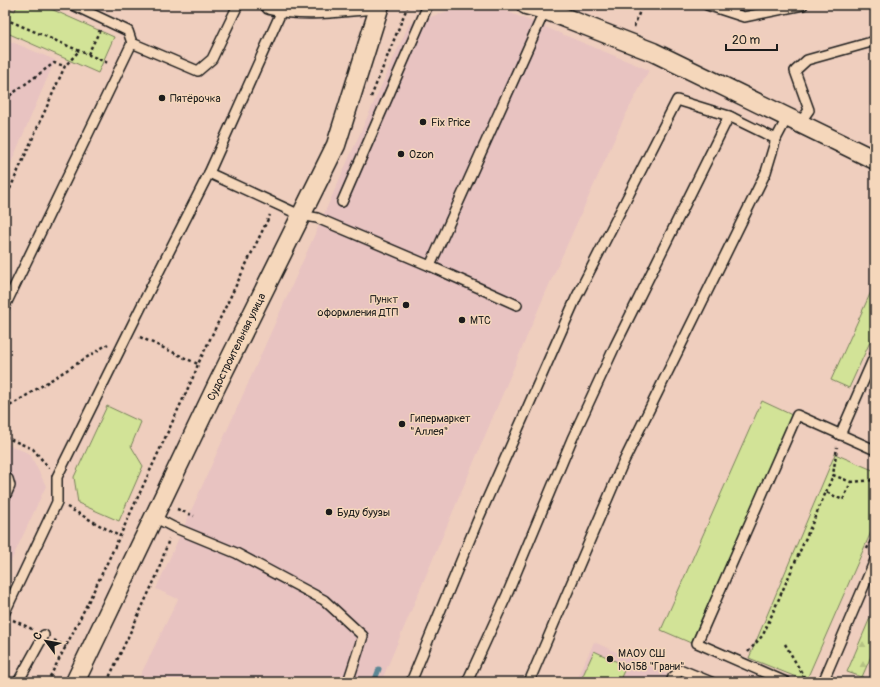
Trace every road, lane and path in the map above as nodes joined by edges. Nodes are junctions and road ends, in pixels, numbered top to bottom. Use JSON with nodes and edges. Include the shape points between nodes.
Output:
{"nodes":[{"id":1,"x":73,"y":5,"type":"edge"},
{"id":2,"x":238,"y":5,"type":"edge"},
{"id":3,"x":369,"y":5,"type":"edge"},
{"id":4,"x":380,"y":5,"type":"edge"},
{"id":5,"x":428,"y":5,"type":"edge"},
{"id":6,"x":526,"y":5,"type":"edge"},
{"id":7,"x":642,"y":5,"type":"edge"},
{"id":8,"x":707,"y":5,"type":"edge"},
{"id":9,"x":803,"y":5,"type":"edge"},
{"id":10,"x":277,"y":6,"type":"edge"},
{"id":11,"x":306,"y":8,"type":"edge"},
{"id":12,"x":546,"y":10,"type":"junction"},
{"id":13,"x":5,"y":19,"type":"edge"},
{"id":14,"x":105,"y":19,"type":"junction"},
{"id":15,"x":632,"y":32,"type":"dead end"},
{"id":16,"x":875,"y":41,"type":"edge"},
{"id":17,"x":132,"y":43,"type":"junction"},
{"id":18,"x":78,"y":51,"type":"junction"},
{"id":19,"x":88,"y":54,"type":"junction"},
{"id":20,"x":65,"y":66,"type":"junction"},
{"id":21,"x":119,"y":68,"type":"junction"},
{"id":22,"x":5,"y":99,"type":"edge"},
{"id":23,"x":729,"y":116,"type":"junction"},
{"id":24,"x":793,"y":121,"type":"junction"},
{"id":25,"x":776,"y":139,"type":"junction"},
{"id":26,"x":875,"y":160,"type":"edge"},
{"id":27,"x":209,"y":173,"type":"junction"},
{"id":28,"x":5,"y":200,"type":"edge"},
{"id":29,"x":342,"y":202,"type":"dead end"},
{"id":30,"x":276,"y":203,"type":"junction"},
{"id":31,"x":300,"y":215,"type":"junction"},
{"id":32,"x":430,"y":266,"type":"junction"},
{"id":33,"x":517,"y":305,"type":"dead end"},
{"id":34,"x":5,"y":306,"type":"edge"},
{"id":35,"x":128,"y":331,"type":"junction"},
{"id":36,"x":875,"y":355,"type":"edge"},
{"id":37,"x":198,"y":364,"type":"junction"},
{"id":38,"x":5,"y":409,"type":"edge"},
{"id":39,"x":840,"y":435,"type":"junction"},
{"id":40,"x":5,"y":437,"type":"edge"},
{"id":41,"x":875,"y":450,"type":"edge"},
{"id":42,"x":833,"y":475,"type":"junction"},
{"id":43,"x":5,"y":477,"type":"edge"},
{"id":44,"x":56,"y":477,"type":"junction"},
{"id":45,"x":875,"y":480,"type":"edge"},
{"id":46,"x":851,"y":482,"type":"junction"},
{"id":47,"x":826,"y":492,"type":"junction"},
{"id":48,"x":5,"y":497,"type":"edge"},
{"id":49,"x":57,"y":502,"type":"junction"},
{"id":50,"x":177,"y":508,"type":"dead end"},
{"id":51,"x":194,"y":516,"type":"dead end"},
{"id":52,"x":154,"y":517,"type":"junction"},
{"id":53,"x":119,"y":536,"type":"junction"},
{"id":54,"x":875,"y":560,"type":"edge"},
{"id":55,"x":5,"y":612,"type":"edge"},
{"id":56,"x":44,"y":635,"type":"dead end"},
{"id":57,"x":785,"y":644,"type":"dead end"},
{"id":58,"x":740,"y":662,"type":"junction"},
{"id":59,"x":18,"y":682,"type":"edge"},
{"id":60,"x":47,"y":682,"type":"edge"},
{"id":61,"x":75,"y":682,"type":"edge"},
{"id":62,"x":348,"y":682,"type":"edge"},
{"id":63,"x":411,"y":682,"type":"edge"},
{"id":64,"x":467,"y":682,"type":"edge"},
{"id":65,"x":529,"y":682,"type":"edge"},
{"id":66,"x":671,"y":682,"type":"edge"},
{"id":67,"x":711,"y":682,"type":"edge"},
{"id":68,"x":786,"y":682,"type":"edge"},
{"id":69,"x":807,"y":682,"type":"edge"},
{"id":70,"x":823,"y":682,"type":"edge"}],
"edges":[{"from":1,"to":14,"type":"lane"},
{"from":2,"to":17,"type":"lane","via":[[212,59],[198,71]]},
{"from":3,"to":11,"type":"street"},
{"from":4,"to":31,"type":"street","name":"Судостроительная улица","via":[[336,145]]},
{"from":5,"to":29,"type":"lane"},
{"from":6,"to":12,"type":"street"},
{"from":7,"to":15,"type":"path"},
{"from":8,"to":9,"type":"lane","via":[[744,18]]},
{"from":10,"to":11,"type":"street"},
{"from":10,"to":27,"type":"lane"},
{"from":12,"to":24,"type":"street","via":[[653,52]]},
{"from":12,"to":32,"type":"lane"},
{"from":13,"to":18,"type":"path"},
{"from":14,"to":17,"type":"lane","via":[[128,31]]},
{"from":14,"to":19,"type":"path"},
{"from":16,"to":24,"type":"lane","via":[[806,60],[795,71],[809,110]]},
{"from":17,"to":21,"type":"lane"},
{"from":18,"to":19,"type":"path"},
{"from":18,"to":20,"type":"path"},
{"from":19,"to":21,"type":"path"},
{"from":20,"to":22,"type":"path","via":[[54,63]]},
{"from":20,"to":28,"type":"path"},
{"from":21,"to":34,"type":"lane"},
{"from":23,"to":25,"type":"lane"},
{"from":23,"to":63,"type":"lane","via":[[677,100],[576,298],[474,529]]},
{"from":23,"to":64,"type":"lane","via":[[572,439],[506,597]]},
{"from":24,"to":25,"type":"lane"},
{"from":24,"to":26,"type":"street"},
{"from":25,"to":65,"type":"lane","via":[[766,172],[623,463]]},
{"from":27,"to":30,"type":"lane"},
{"from":27,"to":35,"type":"lane"},
{"from":30,"to":31,"type":"lane"},
{"from":30,"to":37,"type":"path"},
{"from":31,"to":32,"type":"lane","via":[[317,218]]},
{"from":31,"to":52,"type":"street","name":"Судостроительная улица"},
{"from":32,"to":33,"type":"lane"},
{"from":35,"to":37,"type":"path"},
{"from":35,"to":38,"type":"path"},
{"from":35,"to":44,"type":"lane"},
{"from":36,"to":39,"type":"lane"},
{"from":37,"to":53,"type":"path"},
{"from":39,"to":41,"type":"lane"},
{"from":39,"to":42,"type":"path"},
{"from":39,"to":58,"type":"lane","via":[[797,415],[697,643]]},
{"from":40,"to":44,"type":"path","via":[[33,449]]},
{"from":42,"to":46,"type":"path"},
{"from":42,"to":47,"type":"path"},
{"from":43,"to":48,"type":"lane","via":[[10,486]]},
{"from":44,"to":49,"type":"lane"},
{"from":45,"to":46,"type":"path"},
{"from":46,"to":47,"type":"path","via":[[843,500]]},
{"from":47,"to":58,"type":"path","via":[[763,635]]},
{"from":49,"to":53,"type":"path"},
{"from":49,"to":55,"type":"lane"},
{"from":50,"to":51,"type":"path"},
{"from":52,"to":61,"type":"street","name":"Судостроительная улица"},
{"from":52,"to":62,"type":"lane","via":[[236,553],[324,600],[363,636]]},
{"from":53,"to":60,"type":"path"},
{"from":54,"to":70,"type":"lane"},
{"from":56,"to":59,"type":"lane"},
{"from":57,"to":69,"type":"path"},
{"from":58,"to":68,"type":"lane"},
{"from":66,"to":67,"type":"lane","via":[[682,670]]}]}
